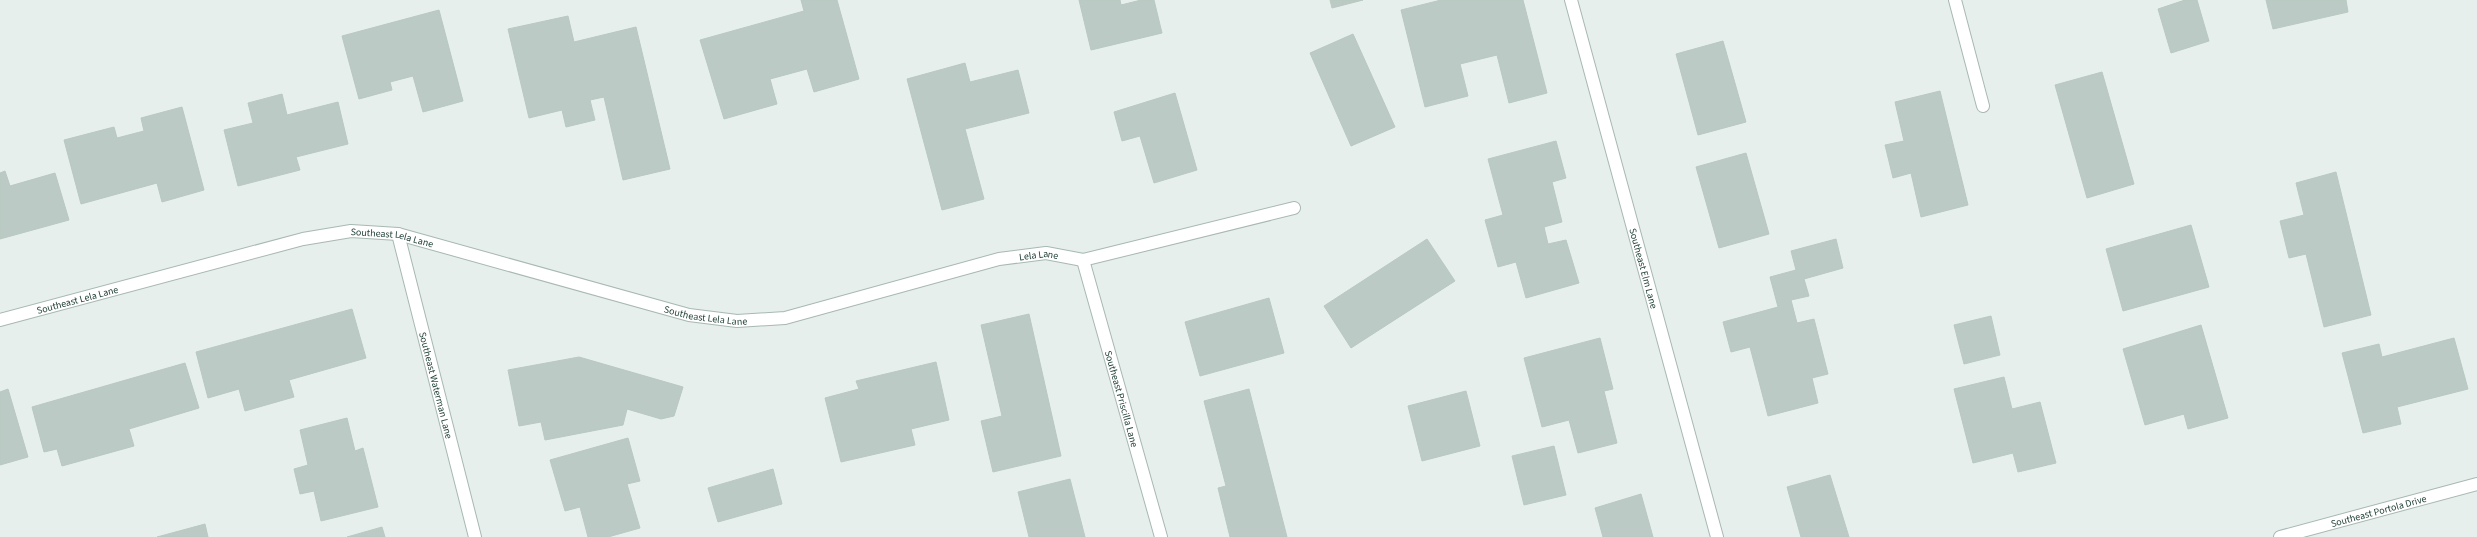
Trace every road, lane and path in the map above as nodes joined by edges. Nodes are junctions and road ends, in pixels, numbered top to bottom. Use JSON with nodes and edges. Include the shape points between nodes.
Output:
{"nodes":[{"id":1,"x":1571,"y":0,"type":"edge"},
{"id":2,"x":1954,"y":0,"type":"edge"},
{"id":3,"x":1983,"y":106,"type":"dead end"},
{"id":4,"x":1294,"y":208,"type":"dead end"},
{"id":5,"x":398,"y":234,"type":"junction"},
{"id":6,"x":1083,"y":260,"type":"junction"},
{"id":7,"x":785,"y":318,"type":"joint"},
{"id":8,"x":0,"y":320,"type":"edge"},
{"id":9,"x":2477,"y":484,"type":"edge"},
{"id":10,"x":475,"y":537,"type":"edge"},
{"id":11,"x":1161,"y":537,"type":"edge"},
{"id":12,"x":1717,"y":537,"type":"edge"},
{"id":13,"x":2280,"y":537,"type":"edge"}],
"edges":[{"from":1,"to":12,"type":"street","name":"Southeast Elm Lane"},
{"from":2,"to":3,"type":"street"},
{"from":4,"to":6,"type":"street","name":"Lela Lane"},
{"from":5,"to":7,"type":"street","name":"Southeast Lela Lane","via":[[689,315],[737,321]]},
{"from":5,"to":8,"type":"street","name":"Southeast Lela Lane","via":[[351,231],[303,239]]},
{"from":5,"to":10,"type":"street","name":"Southeast Waterman Lane"},
{"from":6,"to":7,"type":"street","name":"Lela Lane","via":[[1046,253],[999,259]]},
{"from":6,"to":11,"type":"street","name":"Southeast Priscilla Lane"},
{"from":9,"to":13,"type":"street","name":"Southeast Portola Drive"}]}
